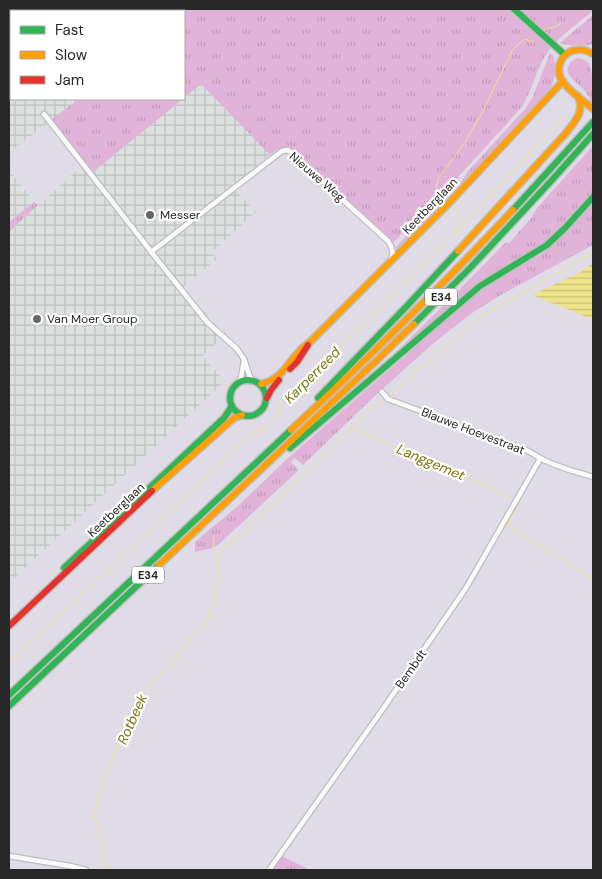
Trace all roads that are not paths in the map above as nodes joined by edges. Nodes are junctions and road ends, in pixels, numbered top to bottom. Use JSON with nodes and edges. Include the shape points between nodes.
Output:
{"nodes":[{"id":1,"x":514,"y":9,"type":"edge"},
{"id":2,"x":591,"y":51,"type":"edge"},
{"id":3,"x":564,"y":56,"type":"junction"},
{"id":4,"x":563,"y":81,"type":"junction"},
{"id":5,"x":578,"y":96,"type":"junction"},
{"id":6,"x":592,"y":108,"type":"edge"},
{"id":7,"x":44,"y":114,"type":"dead end"},
{"id":8,"x":593,"y":122,"type":"edge"},
{"id":9,"x":593,"y":134,"type":"edge"},
{"id":10,"x":593,"y":197,"type":"edge"},
{"id":11,"x":151,"y":252,"type":"junction"},
{"id":12,"x":390,"y":263,"type":"junction"},
{"id":13,"x":310,"y":342,"type":"junction"},
{"id":14,"x":244,"y":359,"type":"junction"},
{"id":15,"x":253,"y":380,"type":"junction"},
{"id":16,"x":238,"y":383,"type":"junction"},
{"id":17,"x":261,"y":384,"type":"junction"},
{"id":18,"x":382,"y":392,"type":"dead end"},
{"id":19,"x":267,"y":398,"type":"junction"},
{"id":20,"x":232,"y":406,"type":"junction"},
{"id":21,"x":310,"y":412,"type":"junction"},
{"id":22,"x":242,"y":415,"type":"junction"},
{"id":23,"x":281,"y":451,"type":"junction"},
{"id":24,"x":540,"y":459,"type":"junction"},
{"id":25,"x":593,"y":477,"type":"edge"},
{"id":26,"x":9,"y":620,"type":"edge"},
{"id":27,"x":9,"y":626,"type":"edge"},
{"id":28,"x":9,"y":695,"type":"edge"},
{"id":29,"x":9,"y":706,"type":"edge"},
{"id":30,"x":9,"y":856,"type":"edge"},
{"id":31,"x":86,"y":870,"type":"edge"},
{"id":32,"x":269,"y":870,"type":"edge"}],
"edges":[{"from":1,"to":3,"type":"main road"},
{"from":2,"to":3,"type":"main road","via":[[579,49]]},
{"from":3,"to":4,"type":"main road","via":[[560,66]]},
{"from":4,"to":5,"type":"main road"},
{"from":4,"to":12,"type":"main road","name":"Keetberglaan"},
{"from":5,"to":6,"type":"main road"},
{"from":5,"to":21,"type":"main road","via":[[579,116],[566,133],[316,400]]},
{"from":7,"to":11,"type":"street"},
{"from":8,"to":21,"type":"main road","number":"E34","via":[[473,253]]},
{"from":9,"to":23,"type":"main road","number":"E34","via":[[458,280]]},
{"from":10,"to":23,"type":"main road","via":[[546,245],[480,286],[291,448]]},
{"from":11,"to":12,"type":"street","name":"Nieuwe Weg","via":[[276,155],[288,150],[388,241],[393,256]]},
{"from":11,"to":14,"type":"street","via":[[207,322]]},
{"from":12,"to":13,"type":"main road","name":"Keetberglaan"},
{"from":13,"to":17,"type":"main road","name":"Keetberglaan","via":[[274,380]]},
{"from":13,"to":19,"type":"main road","name":"Keetberglaan"},
{"from":14,"to":15,"type":"street"},
{"from":14,"to":16,"type":"street"},
{"from":15,"to":16,"type":"main road"},
{"from":15,"to":17,"type":"main road"},
{"from":16,"to":20,"type":"main road","via":[[231,394]]},
{"from":17,"to":19,"type":"main road"},
{"from":18,"to":24,"type":"street","name":"Blauwe Hoevestraat","via":[[388,399],[526,450]]},
{"from":19,"to":22,"type":"main road","via":[[259,413]]},
{"from":20,"to":22,"type":"main road"},
{"from":20,"to":26,"type":"main road","name":"Keetberglaan","via":[[224,418]]},
{"from":21,"to":28,"type":"main road","number":"E34"},
{"from":22,"to":27,"type":"main road","name":"Keetberglaan","via":[[234,418],[180,466]]},
{"from":23,"to":29,"type":"main road","number":"E34"},
{"from":24,"to":25,"type":"street","name":"Blauwe Hoevestraat"},
{"from":24,"to":32,"type":"street","name":"Bembdt","via":[[466,588]]},
{"from":30,"to":31,"type":"street"}]}
